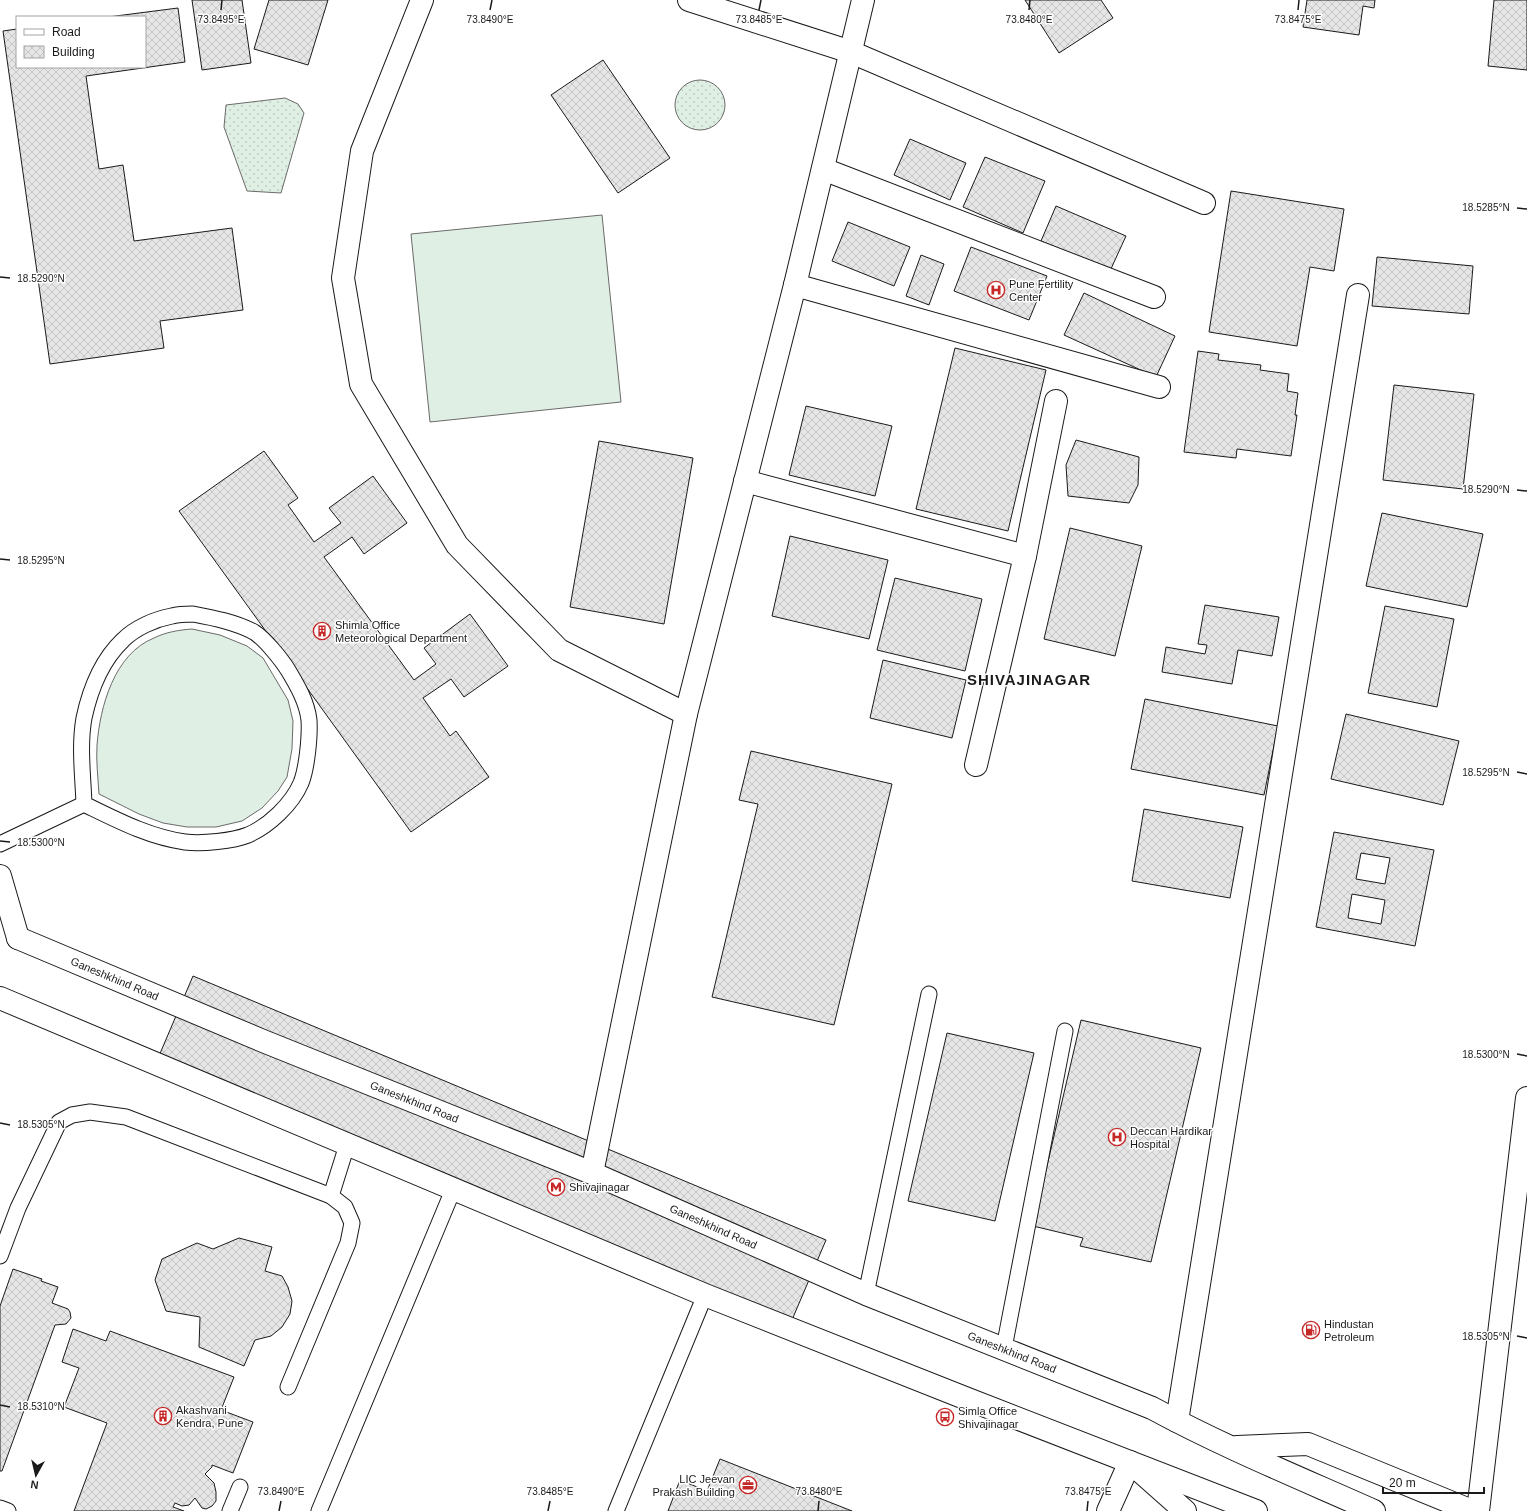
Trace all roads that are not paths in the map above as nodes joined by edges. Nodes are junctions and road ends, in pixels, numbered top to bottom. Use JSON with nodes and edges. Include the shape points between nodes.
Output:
{"nodes":[{"id":1,"x":422,"y":0,"type":"edge"},
{"id":2,"x":689,"y":0,"type":"edge"},
{"id":3,"x":863,"y":0,"type":"edge"},
{"id":4,"x":851,"y":52,"type":"junction"},
{"id":5,"x":823,"y":169,"type":"junction"},
{"id":6,"x":1204,"y":203,"type":"dead end"},
{"id":7,"x":795,"y":285,"type":"junction"},
{"id":8,"x":1358,"y":295,"type":"dead end"},
{"id":9,"x":1154,"y":297,"type":"dead end"},
{"id":10,"x":1159,"y":387,"type":"dead end"},
{"id":11,"x":1056,"y":401,"type":"dead end"},
{"id":12,"x":745,"y":481,"type":"junction"},
{"id":13,"x":1025,"y":556,"type":"junction"},
{"id":14,"x":686,"y":714,"type":"junction"},
{"id":15,"x":976,"y":765,"type":"dead end"},
{"id":16,"x":84,"y":804,"type":"junction"},
{"id":17,"x":0,"y":844,"type":"edge"},
{"id":18,"x":0,"y":876,"type":"edge"},
{"id":19,"x":9,"y":935,"type":"edge"},
{"id":20,"x":928,"y":994,"type":"dead end"},
{"id":21,"x":8,"y":1001,"type":"edge"},
{"id":22,"x":1065,"y":1031,"type":"dead end"},
{"id":23,"x":1527,"y":1098,"type":"edge"},
{"id":24,"x":347,"y":1145,"type":"junction"},
{"id":25,"x":592,"y":1173,"type":"junction"},
{"id":26,"x":453,"y":1190,"type":"junction"},
{"id":27,"x":331,"y":1196,"type":"junction"},
{"id":28,"x":0,"y":1256,"type":"edge"},
{"id":29,"x":866,"y":1294,"type":"junction"},
{"id":30,"x":705,"y":1295,"type":"junction"},
{"id":31,"x":1004,"y":1348,"type":"junction"},
{"id":32,"x":288,"y":1387,"type":"dead end"},
{"id":33,"x":1177,"y":1421,"type":"junction"},
{"id":34,"x":1232,"y":1447,"type":"junction"},
{"id":35,"x":1130,"y":1462,"type":"junction"},
{"id":36,"x":240,"y":1486,"type":"dead end"},
{"id":37,"x":0,"y":1508,"type":"edge"},
{"id":38,"x":8,"y":1511,"type":"edge"},
{"id":39,"x":230,"y":1511,"type":"edge"},
{"id":40,"x":319,"y":1511,"type":"edge"},
{"id":41,"x":616,"y":1511,"type":"edge"},
{"id":42,"x":1108,"y":1511,"type":"edge"},
{"id":43,"x":1185,"y":1511,"type":"edge"},
{"id":44,"x":1256,"y":1511,"type":"edge"},
{"id":45,"x":1374,"y":1511,"type":"edge"},
{"id":46,"x":1472,"y":1511,"type":"edge"},
{"id":47,"x":1478,"y":1511,"type":"edge"}],
"edges":[{"from":1,"to":14,"type":"main road","via":[[362,151],[343,278],[361,384],[456,545],[559,650]]},
{"from":2,"to":4,"type":"main road"},
{"from":3,"to":4,"type":"main road"},
{"from":4,"to":5,"type":"main road"},
{"from":4,"to":6,"type":"main road"},
{"from":5,"to":7,"type":"main road"},
{"from":5,"to":9,"type":"main road"},
{"from":7,"to":10,"type":"main road"},
{"from":7,"to":12,"type":"main road"},
{"from":8,"to":33,"type":"main road"},
{"from":11,"to":13,"type":"main road"},
{"from":12,"to":13,"type":"main road"},
{"from":12,"to":14,"type":"main road"},
{"from":13,"to":15,"type":"main road"},
{"from":14,"to":25,"type":"main road"},
{"from":16,"to":16,"type":"lane","via":[[84,719],[91,692],[104,664],[123,639],[146,625],[173,615],[193,614],[225,620],[255,632],[280,658],[300,690],[309,719],[307,751],[301,782],[290,800],[271,820],[248,835],[218,842],[186,842],[159,837],[133,828]]},
{"from":16,"to":17,"type":"lane"},
{"from":18,"to":19,"type":"main road","name":"Ganeshkhind Road"},
{"from":19,"to":25,"type":"main road","name":"Ganeshkhind Road","via":[[263,1041]]},
{"from":20,"to":29,"type":"lane"},
{"from":21,"to":24,"type":"main road"},
{"from":22,"to":31,"type":"lane"},
{"from":23,"to":47,"type":"main road"},
{"from":24,"to":26,"type":"main road"},
{"from":24,"to":27,"type":"lane"},
{"from":25,"to":29,"type":"main road","name":"Ganeshkhind Road"},
{"from":26,"to":30,"type":"main road"},
{"from":26,"to":40,"type":"lane"},
{"from":27,"to":28,"type":"lane","via":[[126,1117],[90,1112],[72,1115],[59,1122],[18,1208]]},
{"from":27,"to":32,"type":"lane","via":[[345,1207],[352,1223],[348,1243]]},
{"from":29,"to":31,"type":"main road","name":"Ganeshkhind Road"},
{"from":30,"to":35,"type":"main road"},
{"from":30,"to":41,"type":"lane"},
{"from":31,"to":33,"type":"main road","name":"Ganeshkhind Road","via":[[1152,1408]]},
{"from":33,"to":34,"type":"main road","name":"Ganeshkhind Road"},
{"from":34,"to":45,"type":"main road"},
{"from":34,"to":46,"type":"main road","name":"Ganeshkhind Road","via":[[1308,1444]]},
{"from":35,"to":42,"type":"main road"},
{"from":35,"to":43,"type":"main road"},
{"from":35,"to":44,"type":"main road"},
{"from":36,"to":39,"type":"lane"},
{"from":37,"to":38,"type":"lane"}]}
